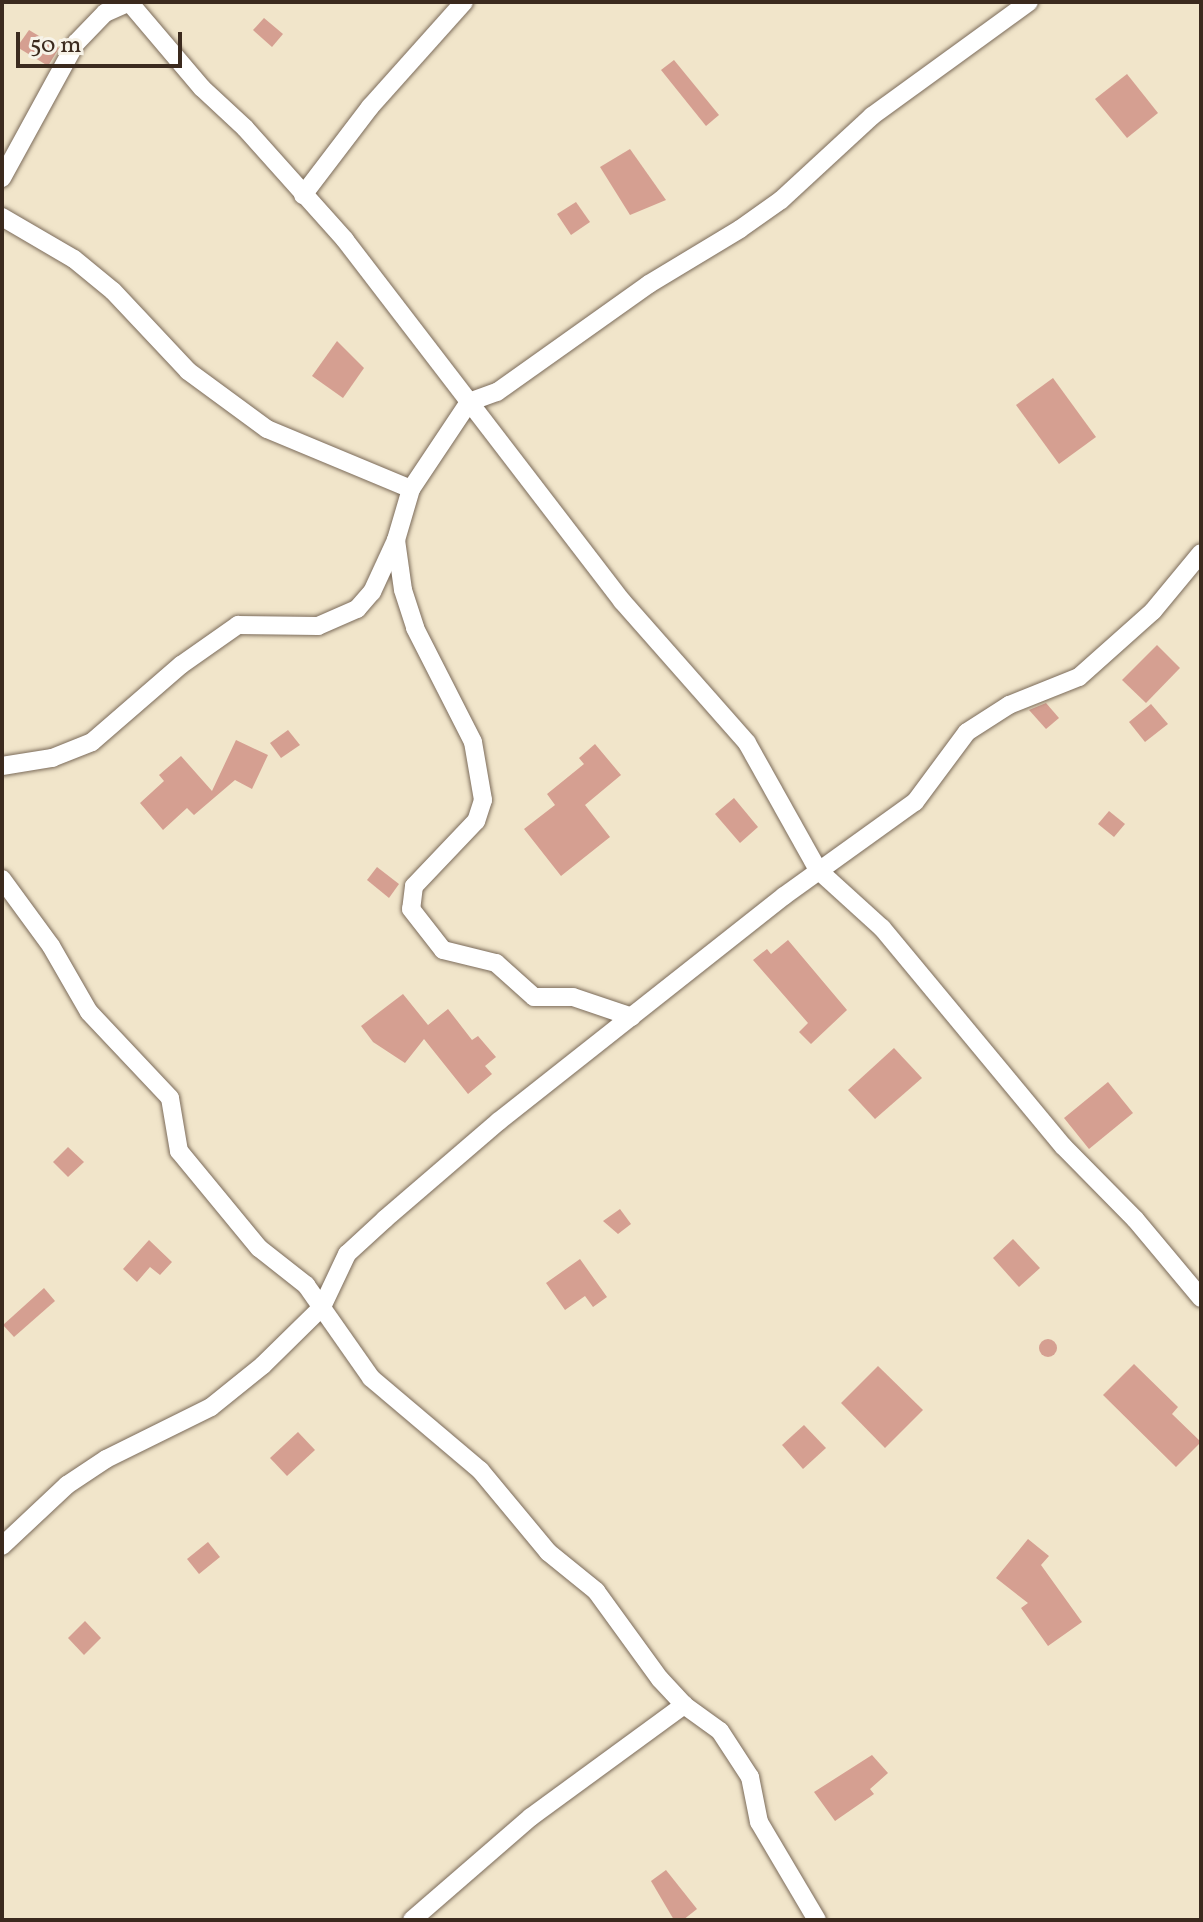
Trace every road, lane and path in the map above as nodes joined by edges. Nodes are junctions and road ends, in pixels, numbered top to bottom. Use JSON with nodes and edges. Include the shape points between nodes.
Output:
{"nodes":[{"id":1,"x":130,"y":2,"type":"edge"},
{"id":2,"x":464,"y":2,"type":"edge"},
{"id":3,"x":1029,"y":2,"type":"edge"},
{"id":4,"x":2,"y":178,"type":"edge"},
{"id":5,"x":303,"y":195,"type":"junction"},
{"id":6,"x":2,"y":217,"type":"edge"},
{"id":7,"x":469,"y":402,"type":"junction"},
{"id":8,"x":411,"y":489,"type":"junction"},
{"id":9,"x":396,"y":540,"type":"junction"},
{"id":10,"x":1201,"y":553,"type":"edge"},
{"id":11,"x":2,"y":766,"type":"edge"},
{"id":12,"x":818,"y":870,"type":"junction"},
{"id":13,"x":2,"y":879,"type":"edge"},
{"id":14,"x":632,"y":1017,"type":"junction"},
{"id":15,"x":1201,"y":1298,"type":"edge"},
{"id":16,"x":322,"y":1307,"type":"junction"},
{"id":17,"x":2,"y":1546,"type":"edge"},
{"id":18,"x":684,"y":1705,"type":"junction"},
{"id":19,"x":412,"y":1920,"type":"edge"},
{"id":20,"x":817,"y":1920,"type":"edge"}],
"edges":[{"from":1,"to":4,"type":"street","via":[[105,13],[76,43]]},
{"from":1,"to":5,"type":"street"},
{"from":2,"to":5,"type":"street","via":[[370,107]]},
{"from":3,"to":7,"type":"street","via":[[872,116],[781,200],[649,284],[497,392]]},
{"from":5,"to":7,"type":"street","via":[[345,240]]},
{"from":6,"to":8,"type":"street","via":[[84,267],[188,371],[267,429]]},
{"from":7,"to":8,"type":"street"},
{"from":7,"to":12,"type":"street","via":[[630,612],[747,743]]},
{"from":8,"to":9,"type":"street"},
{"from":9,"to":11,"type":"street","via":[[372,592],[357,609],[318,626],[238,625],[181,665],[92,742],[52,758]]},
{"from":9,"to":14,"type":"street","via":[[415,628],[473,742],[483,800],[476,821],[414,886],[411,909],[416,921],[443,950],[496,963],[534,997],[573,997]]},
{"from":10,"to":12,"type":"street","via":[[1153,611],[1079,677],[1009,705],[967,732],[915,802]]},
{"from":12,"to":14,"type":"street"},
{"from":12,"to":15,"type":"street","via":[[882,928],[1063,1146],[1135,1219]]},
{"from":13,"to":16,"type":"street","via":[[51,946],[89,1012],[170,1098],[179,1151],[259,1248],[306,1285]]},
{"from":14,"to":16,"type":"street","via":[[499,1121],[347,1254]]},
{"from":16,"to":17,"type":"street","via":[[211,1407],[97,1466]]},
{"from":16,"to":18,"type":"street","via":[[371,1378],[480,1470],[548,1552],[596,1591]]},
{"from":18,"to":19,"type":"street","via":[[531,1817]]},
{"from":18,"to":20,"type":"street","via":[[720,1731],[739,1755],[757,1798],[759,1822]]}]}
